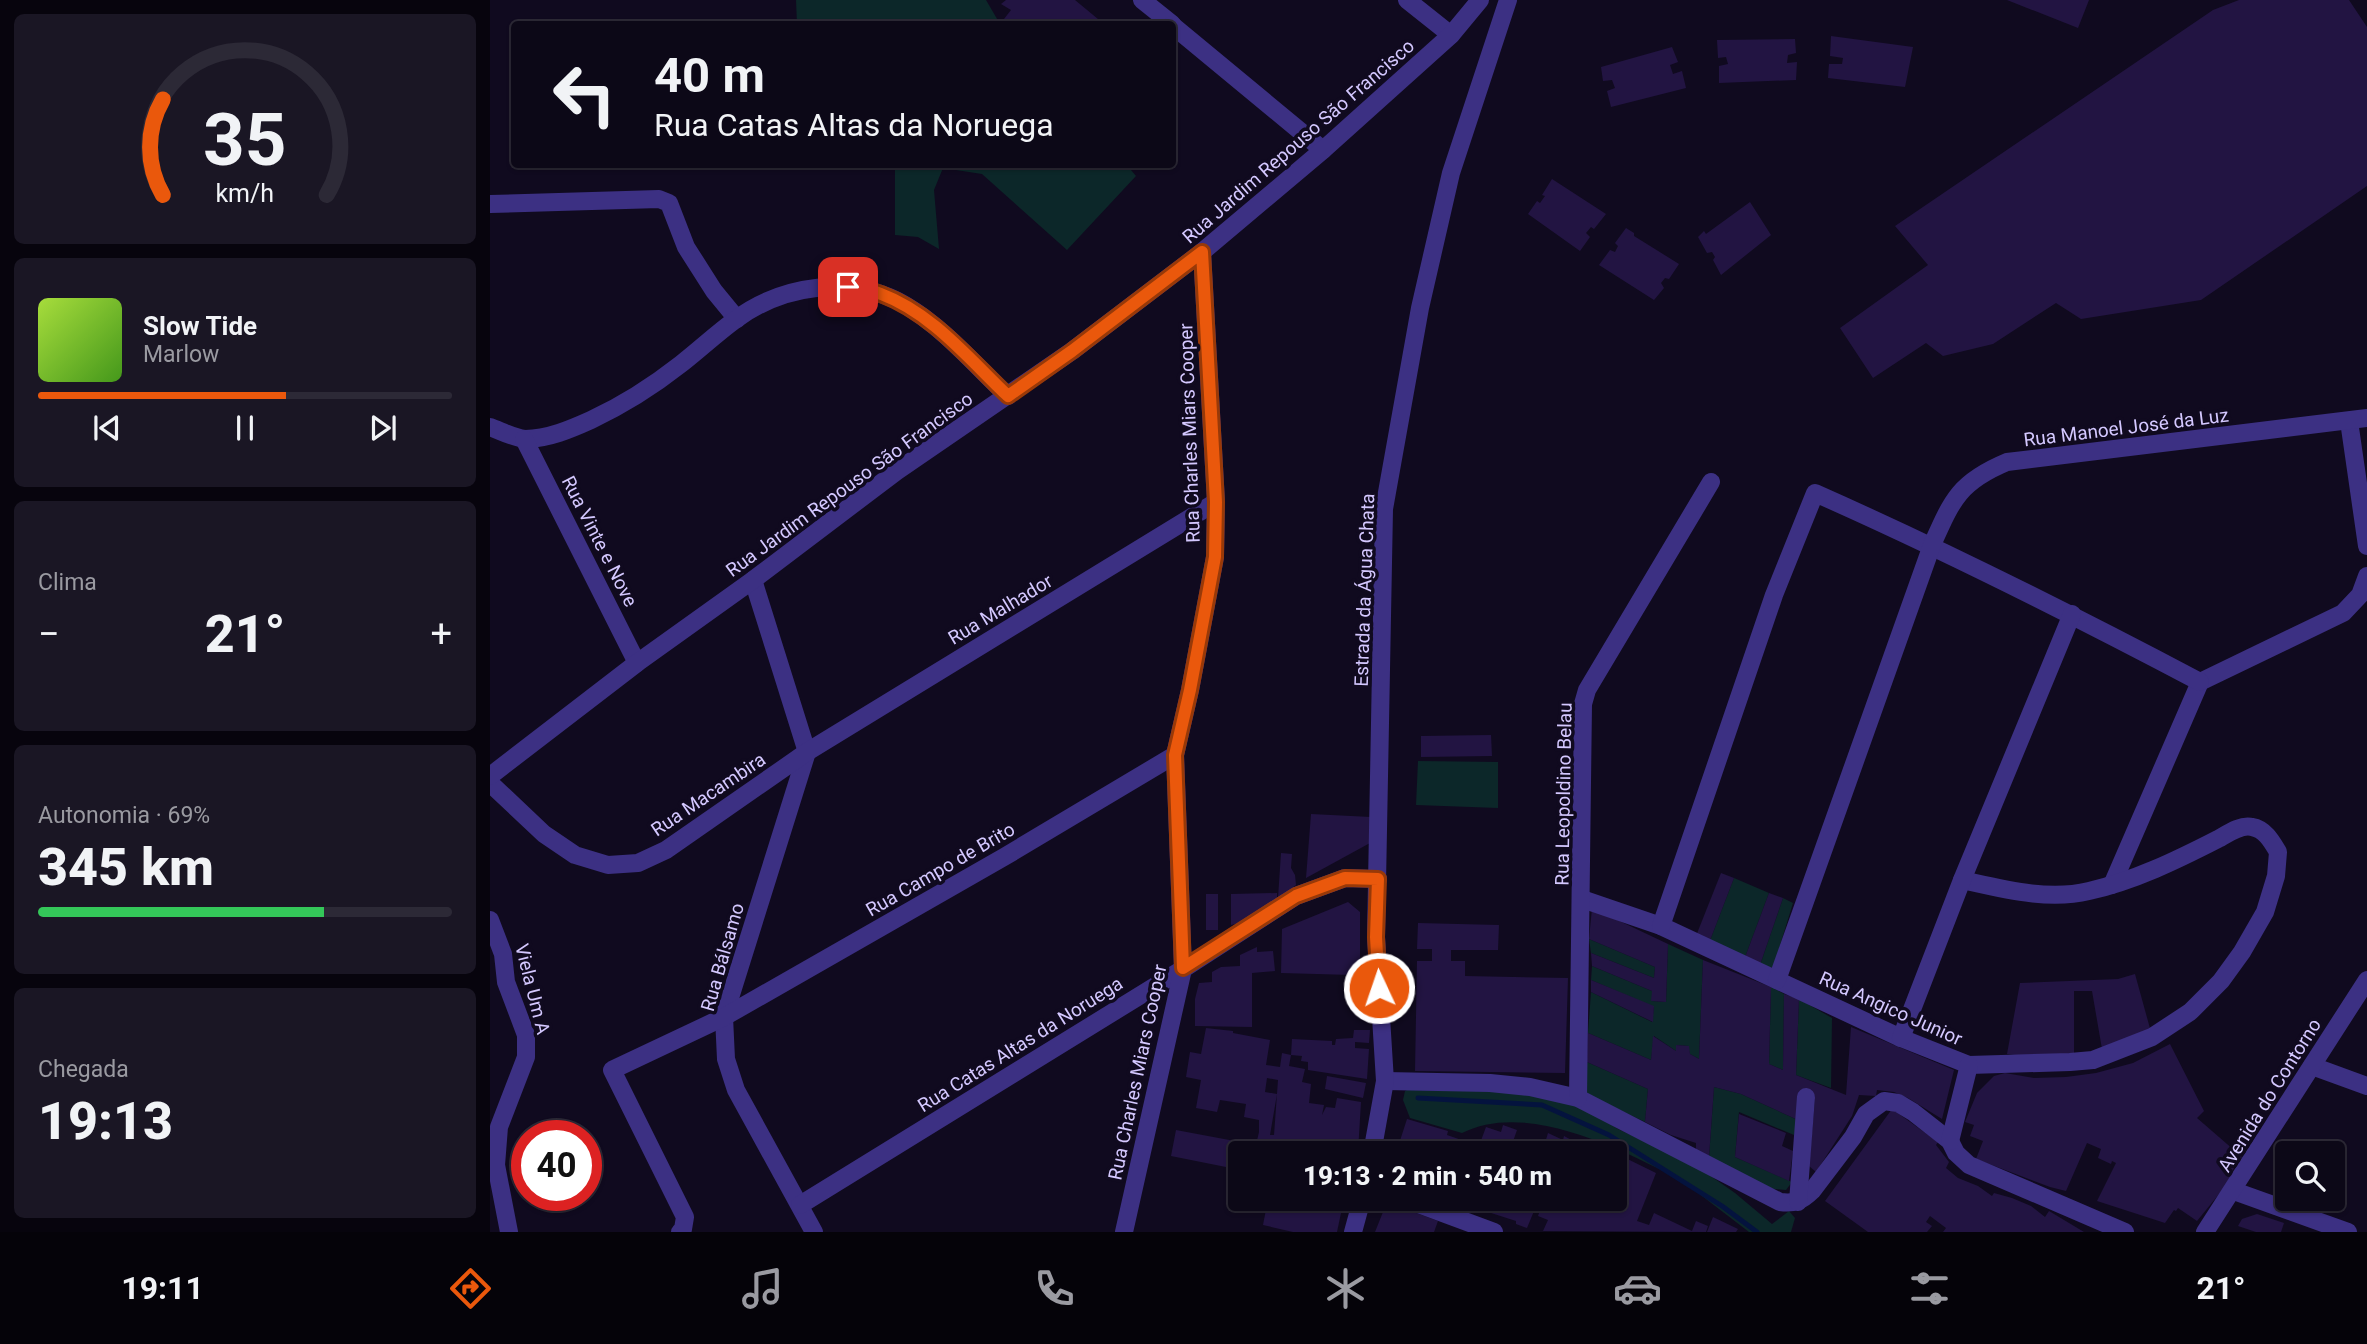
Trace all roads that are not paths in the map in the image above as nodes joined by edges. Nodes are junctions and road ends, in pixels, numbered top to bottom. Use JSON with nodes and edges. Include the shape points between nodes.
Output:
{"nodes":[{"id":1,"x":1142,"y":0,"type":"edge"},
{"id":2,"x":1407,"y":0,"type":"edge"},
{"id":3,"x":1480,"y":0,"type":"edge"},
{"id":4,"x":1508,"y":0,"type":"edge"},
{"id":5,"x":1167,"y":21,"type":"edge"},
{"id":6,"x":1176,"y":28,"type":"edge"},
{"id":7,"x":1451,"y":35,"type":"junction"},
{"id":8,"x":1324,"y":150,"type":"junction"},
{"id":9,"x":490,"y":204,"type":"edge"},
{"id":10,"x":1202,"y":252,"type":"junction"},
{"id":11,"x":737,"y":318,"type":"junction"},
{"id":12,"x":1008,"y":396,"type":"junction"},
{"id":13,"x":2367,"y":418,"type":"edge"},
{"id":14,"x":2349,"y":421,"type":"junction"},
{"id":15,"x":490,"y":427,"type":"edge"},
{"id":16,"x":524,"y":439,"type":"junction"},
{"id":17,"x":1711,"y":482,"type":"dead end"},
{"id":18,"x":1216,"y":502,"type":"junction"},
{"id":19,"x":1932,"y":545,"type":"junction"},
{"id":20,"x":2367,"y":546,"type":"edge"},
{"id":21,"x":2367,"y":576,"type":"edge"},
{"id":22,"x":753,"y":580,"type":"junction"},
{"id":23,"x":2072,"y":614,"type":"junction"},
{"id":24,"x":638,"y":663,"type":"junction"},
{"id":25,"x":2200,"y":682,"type":"junction"},
{"id":26,"x":807,"y":752,"type":"junction"},
{"id":27,"x":1175,"y":755,"type":"junction"},
{"id":28,"x":490,"y":776,"type":"edge"},
{"id":29,"x":490,"y":783,"type":"edge"},
{"id":30,"x":1378,"y":879,"type":"junction"},
{"id":31,"x":1962,"y":880,"type":"junction"},
{"id":32,"x":2112,"y":885,"type":"junction"},
{"id":33,"x":1581,"y":899,"type":"junction"},
{"id":34,"x":490,"y":920,"type":"edge"},
{"id":35,"x":1661,"y":926,"type":"junction"},
{"id":36,"x":1183,"y":968,"type":"junction"},
{"id":37,"x":1777,"y":980,"type":"junction"},
{"id":38,"x":2367,"y":980,"type":"edge"},
{"id":39,"x":724,"y":1017,"type":"junction"},
{"id":40,"x":1901,"y":1038,"type":"junction"},
{"id":41,"x":1969,"y":1065,"type":"junction"},
{"id":42,"x":2312,"y":1066,"type":"junction"},
{"id":43,"x":1385,"y":1081,"type":"junction"},
{"id":44,"x":2367,"y":1086,"type":"edge"},
{"id":45,"x":1806,"y":1097,"type":"dead end"},
{"id":46,"x":1578,"y":1098,"type":"junction"},
{"id":47,"x":494,"y":1129,"type":"edge"},
{"id":48,"x":1374,"y":1141,"type":"edge"},
{"id":49,"x":1950,"y":1141,"type":"junction"},
{"id":50,"x":2234,"y":1191,"type":"junction"},
{"id":51,"x":1798,"y":1202,"type":"junction"},
{"id":52,"x":800,"y":1205,"type":"junction"},
{"id":53,"x":1359,"y":1211,"type":"edge"},
{"id":54,"x":1437,"y":1211,"type":"edge"},
{"id":55,"x":509,"y":1232,"type":"edge"},
{"id":56,"x":680,"y":1232,"type":"edge"},
{"id":57,"x":814,"y":1232,"type":"edge"},
{"id":58,"x":1124,"y":1232,"type":"edge"},
{"id":59,"x":1353,"y":1232,"type":"edge"},
{"id":60,"x":1494,"y":1232,"type":"edge"},
{"id":61,"x":2125,"y":1232,"type":"edge"},
{"id":62,"x":2205,"y":1232,"type":"edge"},
{"id":63,"x":2348,"y":1232,"type":"edge"}],
"edges":[{"from":1,"to":5,"type":"street"},
{"from":2,"to":7,"type":"street"},
{"from":3,"to":7,"type":"street","name":"Rua Jardim Repouso São Francisco"},
{"from":4,"to":30,"type":"street","name":"Estrada da Água Chata","via":[[1451,173],[1420,308],[1384,509]]},
{"from":6,"to":8,"type":"street"},
{"from":7,"to":8,"type":"street","name":"Rua Jardim Repouso São Francisco"},
{"from":8,"to":10,"type":"street","name":"Rua Jardim Repouso São Francisco"},
{"from":9,"to":11,"type":"street","via":[[659,199],[669,203],[686,247]]},
{"from":10,"to":12,"type":"street","name":"Rua Jardim Repouso São Francisco"},
{"from":10,"to":18,"type":"street","name":"Rua Charles Miars Cooper"},
{"from":11,"to":12,"type":"street","via":[[778,296],[815,287],[878,293],[904,304],[935,326]]},
{"from":11,"to":16,"type":"street","via":[[672,371],[610,411],[565,432]]},
{"from":12,"to":22,"type":"street","name":"Rua Jardim Repouso São Francisco","via":[[897,471]]},
{"from":13,"to":14,"type":"street","name":"Rua Manoel José da Luz"},
{"from":14,"to":19,"type":"street","name":"Rua Manoel José da Luz","via":[[2007,462],[1968,483],[1950,504]]},
{"from":14,"to":20,"type":"street"},
{"from":15,"to":16,"type":"street"},
{"from":16,"to":24,"type":"street","name":"Rua Vinte e Nove"},
{"from":17,"to":33,"type":"street","name":"Rua Leopoldino Belau","via":[[1587,690]]},
{"from":18,"to":26,"type":"street","name":"Rua Malhador"},
{"from":18,"to":27,"type":"street","name":"Rua Charles Miars Cooper","via":[[1215,557]]},
{"from":19,"to":23,"type":"street"},
{"from":19,"to":35,"type":"street","via":[[1815,493],[1774,595]]},
{"from":19,"to":37,"type":"street","name":"Rua Manoel José da Luz"},
{"from":21,"to":25,"type":"street","via":[[2361,595],[2343,612]]},
{"from":22,"to":24,"type":"street","name":"Rua Jardim Repouso São Francisco"},
{"from":22,"to":26,"type":"street"},
{"from":23,"to":25,"type":"street"},
{"from":23,"to":31,"type":"street"},
{"from":24,"to":28,"type":"street","name":"Rua Jardim Repouso São Francisco"},
{"from":25,"to":32,"type":"street"},
{"from":26,"to":29,"type":"street","name":"Rua Macambira","via":[[666,850],[638,863],[608,865],[575,855],[544,834]]},
{"from":26,"to":39,"type":"street","name":"Rua Bálsamo"},
{"from":27,"to":36,"type":"street","name":"Rua Charles Miars Cooper"},
{"from":27,"to":39,"type":"street","name":"Rua Campo de Brito"},
{"from":30,"to":36,"type":"street","name":"Rua Catas Altas da Noruega","via":[[1345,878],[1296,896]]},
{"from":30,"to":43,"type":"street","name":"Estrada da Água Chata","via":[[1376,937]]},
{"from":31,"to":32,"type":"street","via":[[2061,895]]},
{"from":31,"to":40,"type":"street"},
{"from":32,"to":41,"type":"street","name":"Rua Angico Junior","via":[[2251,826],[2265,833],[2278,852],[2265,912],[2221,981],[2190,1012],[2152,1037],[2093,1060]]},
{"from":33,"to":35,"type":"street","name":"Rua Angico Junior"},
{"from":33,"to":46,"type":"street","name":"Rua Leopoldino Belau"},
{"from":34,"to":47,"type":"street","name":"Viela Um A","via":[[526,1035],[526,1057]]},
{"from":35,"to":37,"type":"street","name":"Rua Angico Junior"},
{"from":36,"to":52,"type":"street","name":"Rua Catas Altas da Noruega"},
{"from":36,"to":58,"type":"street","name":"Rua Charles Miars Cooper"},
{"from":37,"to":40,"type":"street","name":"Rua Angico Junior"},
{"from":38,"to":42,"type":"street","name":"Avenida do Contorno"},
{"from":39,"to":52,"type":"street","name":"Rua Bálsamo","via":[[726,1059],[736,1090]]},
{"from":39,"to":56,"type":"street","name":"Rua Campo de Brito","via":[[612,1070],[685,1217]]},
{"from":40,"to":41,"type":"street","name":"Rua Angico Junior"},
{"from":41,"to":49,"type":"street"},
{"from":42,"to":44,"type":"street"},
{"from":42,"to":50,"type":"street","name":"Avenida do Contorno"},
{"from":43,"to":46,"type":"street","via":[[1517,1086]]},
{"from":43,"to":48,"type":"street","name":"Estrada da Água Chata"},
{"from":45,"to":51,"type":"street"},
{"from":46,"to":51,"type":"street","via":[[1780,1202]]},
{"from":47,"to":55,"type":"street","name":"Viela Um A"},
{"from":49,"to":51,"type":"street","via":[[1913,1112],[1884,1101],[1866,1114],[1812,1191]]},
{"from":49,"to":61,"type":"street","via":[[1969,1165]]},
{"from":50,"to":62,"type":"street","name":"Avenida do Contorno"},
{"from":50,"to":63,"type":"street"},
{"from":52,"to":57,"type":"street","name":"Rua Bálsamo"},
{"from":53,"to":59,"type":"street"},
{"from":54,"to":60,"type":"street"}]}
